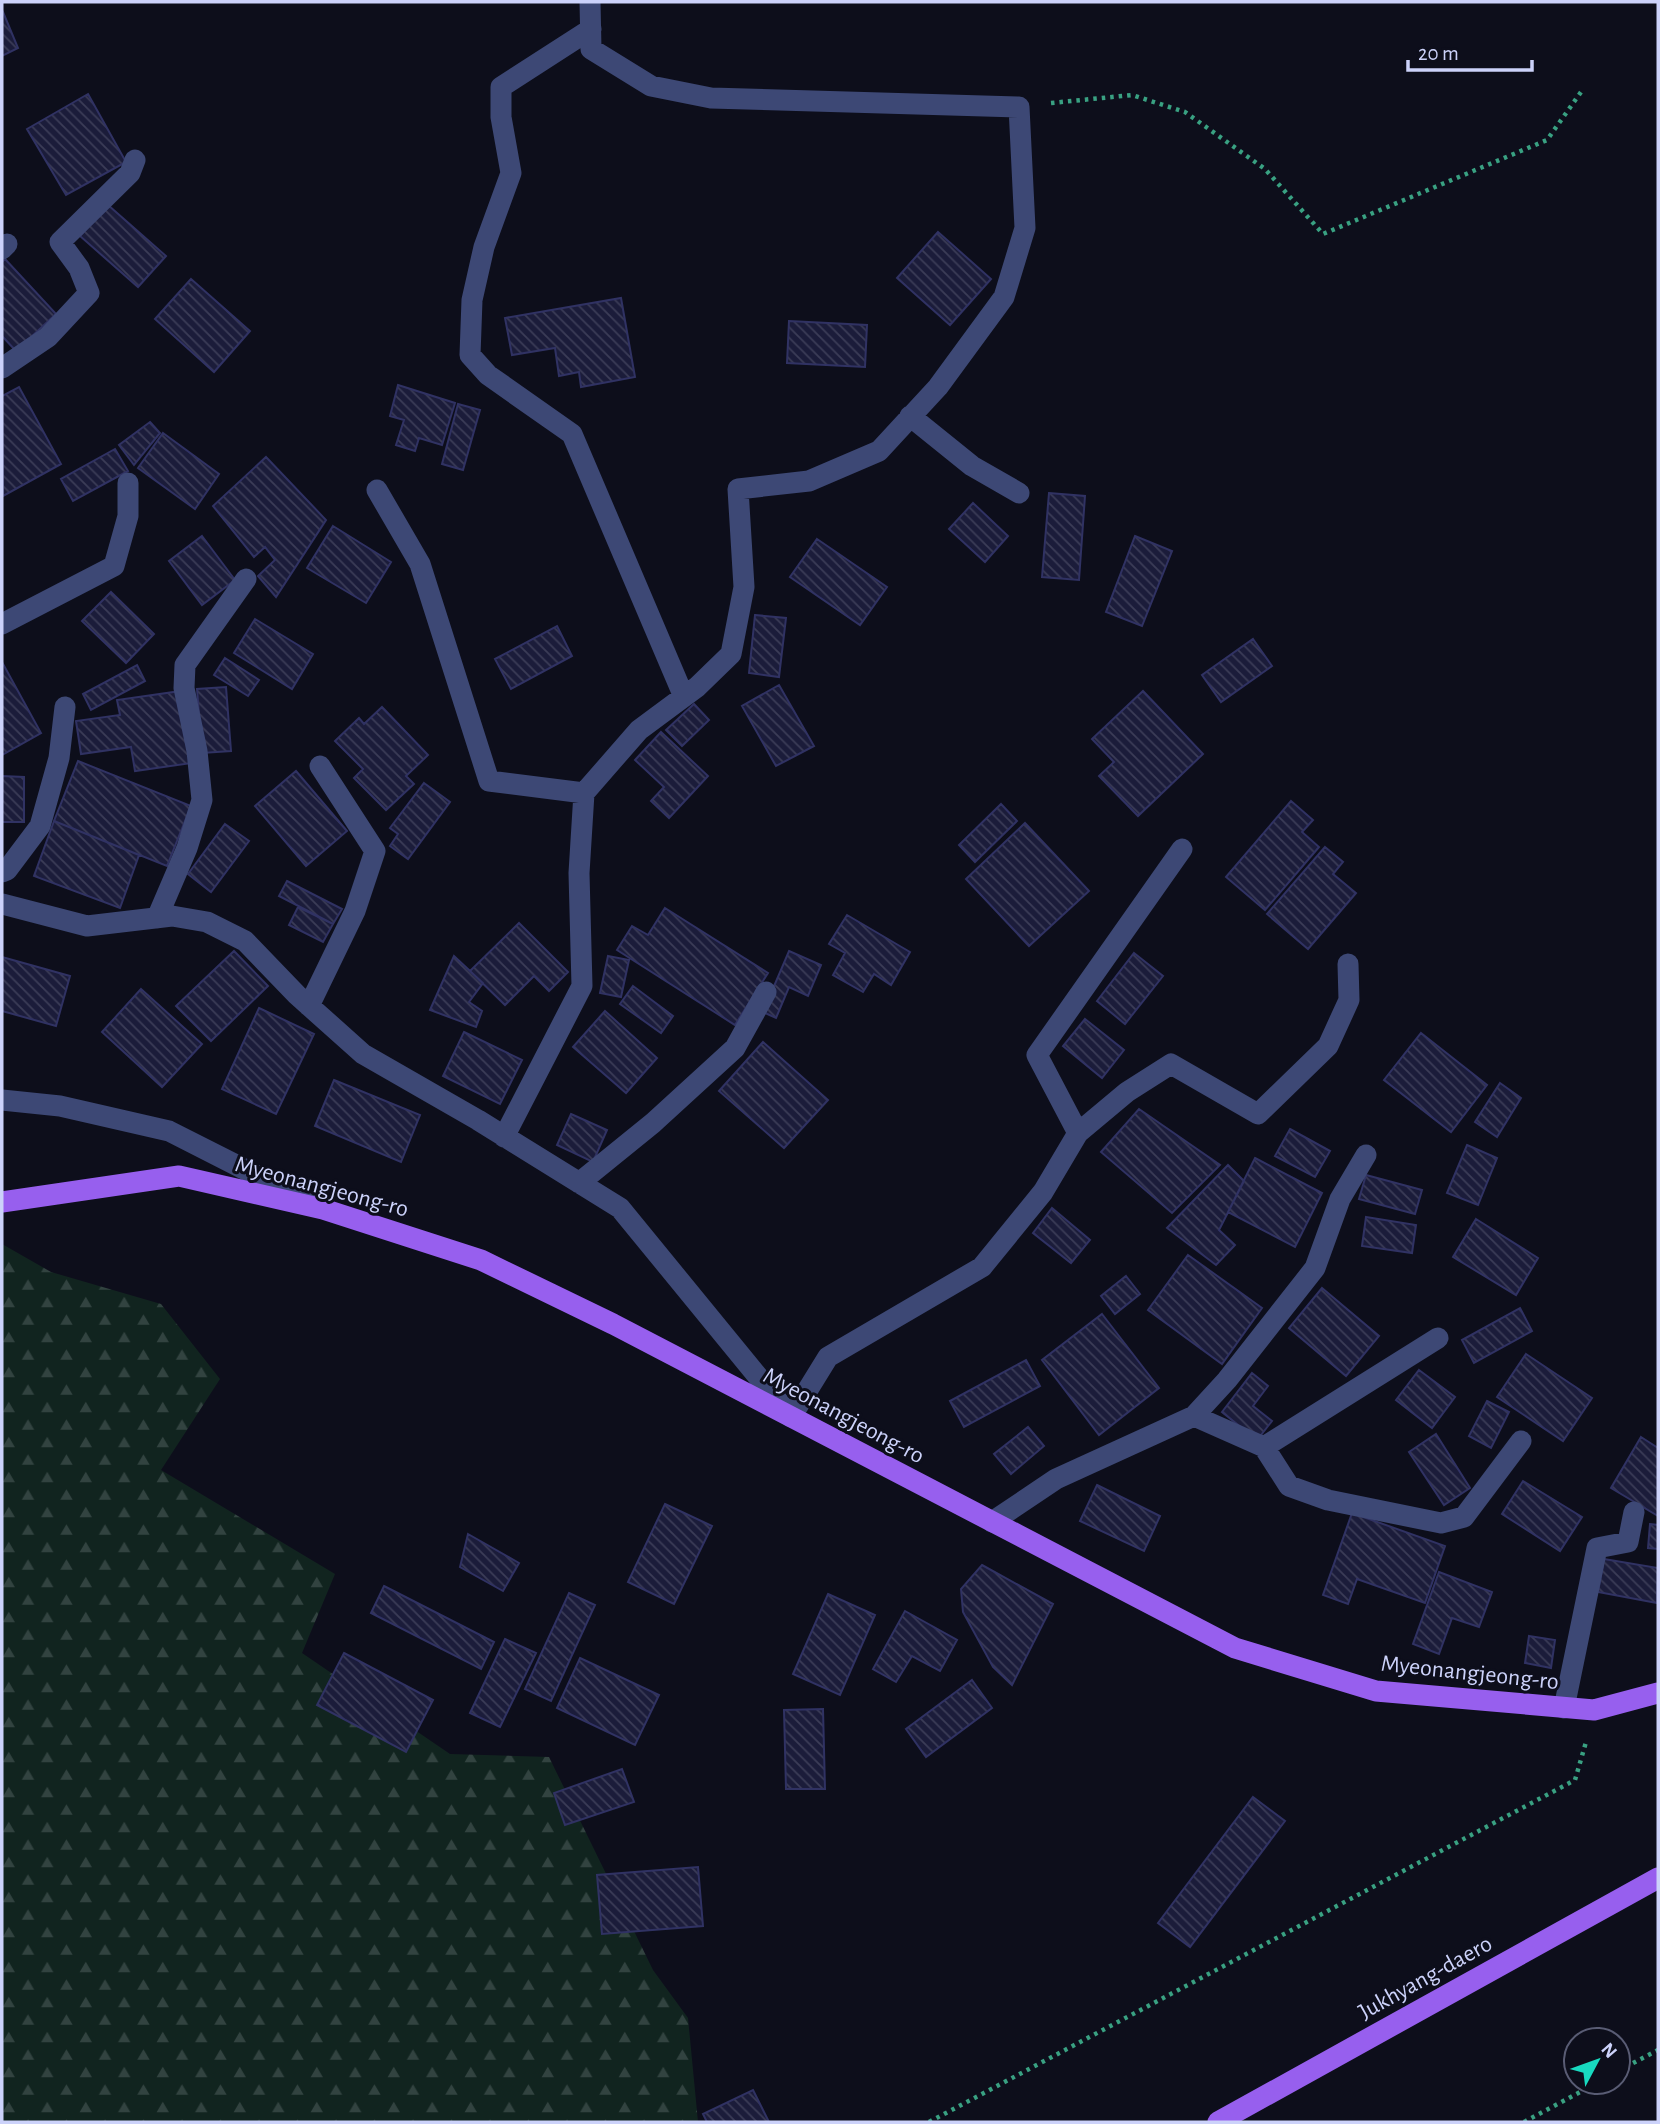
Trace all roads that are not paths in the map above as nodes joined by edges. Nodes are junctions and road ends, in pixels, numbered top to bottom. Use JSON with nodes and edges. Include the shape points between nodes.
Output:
{"nodes":[{"id":1,"x":590,"y":2,"type":"edge"},
{"id":2,"x":591,"y":29,"type":"junction"},
{"id":3,"x":135,"y":160,"type":"dead end"},
{"id":4,"x":2,"y":368,"type":"edge"},
{"id":5,"x":910,"y":416,"type":"junction"},
{"id":6,"x":128,"y":483,"type":"dead end"},
{"id":7,"x":377,"y":490,"type":"dead end"},
{"id":8,"x":1019,"y":493,"type":"dead end"},
{"id":9,"x":246,"y":579,"type":"dead end"},
{"id":10,"x":2,"y":624,"type":"edge"},
{"id":11,"x":684,"y":697,"type":"junction"},
{"id":12,"x":65,"y":707,"type":"dead end"},
{"id":13,"x":320,"y":766,"type":"dead end"},
{"id":14,"x":584,"y":793,"type":"junction"},
{"id":15,"x":1182,"y":849,"type":"dead end"},
{"id":16,"x":2,"y":872,"type":"edge"},
{"id":17,"x":2,"y":904,"type":"edge"},
{"id":18,"x":156,"y":918,"type":"junction"},
{"id":19,"x":1348,"y":964,"type":"dead end"},
{"id":20,"x":766,"y":992,"type":"dead end"},
{"id":21,"x":309,"y":1006,"type":"junction"},
{"id":22,"x":2,"y":1100,"type":"edge"},
{"id":23,"x":1078,"y":1133,"type":"junction"},
{"id":24,"x":504,"y":1137,"type":"junction"},
{"id":25,"x":1366,"y":1155,"type":"dead end"},
{"id":26,"x":579,"y":1183,"type":"junction"},
{"id":27,"x":2,"y":1202,"type":"edge"},
{"id":28,"x":323,"y":1209,"type":"junction"},
{"id":29,"x":1438,"y":1338,"type":"dead end"},
{"id":30,"x":1194,"y":1416,"type":"junction"},
{"id":31,"x":792,"y":1417,"type":"junction"},
{"id":32,"x":1521,"y":1441,"type":"dead end"},
{"id":33,"x":1264,"y":1447,"type":"junction"},
{"id":34,"x":1634,"y":1512,"type":"dead end"},
{"id":35,"x":992,"y":1521,"type":"junction"},
{"id":36,"x":1658,"y":1693,"type":"edge"},
{"id":37,"x":1564,"y":1708,"type":"junction"},
{"id":38,"x":1658,"y":1878,"type":"edge"},
{"id":39,"x":1218,"y":2122,"type":"edge"}],
"edges":[{"from":1,"to":2,"type":"street"},
{"from":2,"to":5,"type":"street","via":[[591,49],[651,86],[711,98],[1018,107],[1025,228],[1004,297]]},
{"from":2,"to":11,"type":"street","via":[[501,87],[511,173],[495,212],[472,300],[470,355],[488,375],[572,433]]},
{"from":3,"to":4,"type":"street","via":[[130,173],[60,242],[79,268],[89,293],[48,337]]},
{"from":5,"to":8,"type":"street","via":[[972,466]]},
{"from":5,"to":11,"type":"street","via":[[878,451],[809,481],[737,489],[744,587],[731,653]]},
{"from":6,"to":10,"type":"street","via":[[128,516],[114,566]]},
{"from":7,"to":14,"type":"street","via":[[420,564],[489,781]]},
{"from":9,"to":18,"type":"street","via":[[185,665],[184,688],[202,800]]},
{"from":11,"to":14,"type":"street","via":[[639,730]]},
{"from":12,"to":16,"type":"street","via":[[59,758],[40,826]]},
{"from":13,"to":21,"type":"street","via":[[374,851],[355,911]]},
{"from":14,"to":24,"type":"street","via":[[579,873],[582,986]]},
{"from":15,"to":23,"type":"street","via":[[1037,1055]]},
{"from":17,"to":18,"type":"street","via":[[87,926]]},
{"from":18,"to":21,"type":"street","via":[[207,922],[245,941]]},
{"from":19,"to":23,"type":"street","via":[[1349,1000],[1328,1046],[1258,1114],[1171,1064],[1127,1092]]},
{"from":20,"to":26,"type":"street","via":[[735,1048]]},
{"from":21,"to":24,"type":"street","via":[[363,1054]]},
{"from":22,"to":28,"type":"street","via":[[60,1106],[169,1131]]},
{"from":23,"to":31,"type":"street","via":[[1043,1192],[982,1267],[828,1357]]},
{"from":24,"to":26,"type":"street"},
{"from":25,"to":30,"type":"street","via":[[1340,1199],[1315,1268]]},
{"from":26,"to":31,"type":"street","via":[[620,1208]]},
{"from":27,"to":28,"type":"main road","name":"Myeonangjeong-ro","via":[[179,1176]]},
{"from":28,"to":31,"type":"main road","name":"Myeonangjeong-ro","via":[[481,1260]]},
{"from":29,"to":33,"type":"street"},
{"from":30,"to":33,"type":"street"},
{"from":30,"to":35,"type":"street","via":[[1056,1479]]},
{"from":31,"to":35,"type":"main road","name":"Myeonangjeong-ro"},
{"from":32,"to":33,"type":"street","via":[[1464,1517],[1441,1523],[1328,1500],[1289,1486]]},
{"from":34,"to":37,"type":"street","via":[[1628,1542],[1597,1548]]},
{"from":35,"to":37,"type":"main road","name":"Myeonangjeong-ro","via":[[1236,1648],[1376,1692]]},
{"from":36,"to":37,"type":"main road","name":"Myeonangjeong-ro","via":[[1594,1710]]},
{"from":38,"to":39,"type":"main road","name":"Jukhyang-daero"}]}
